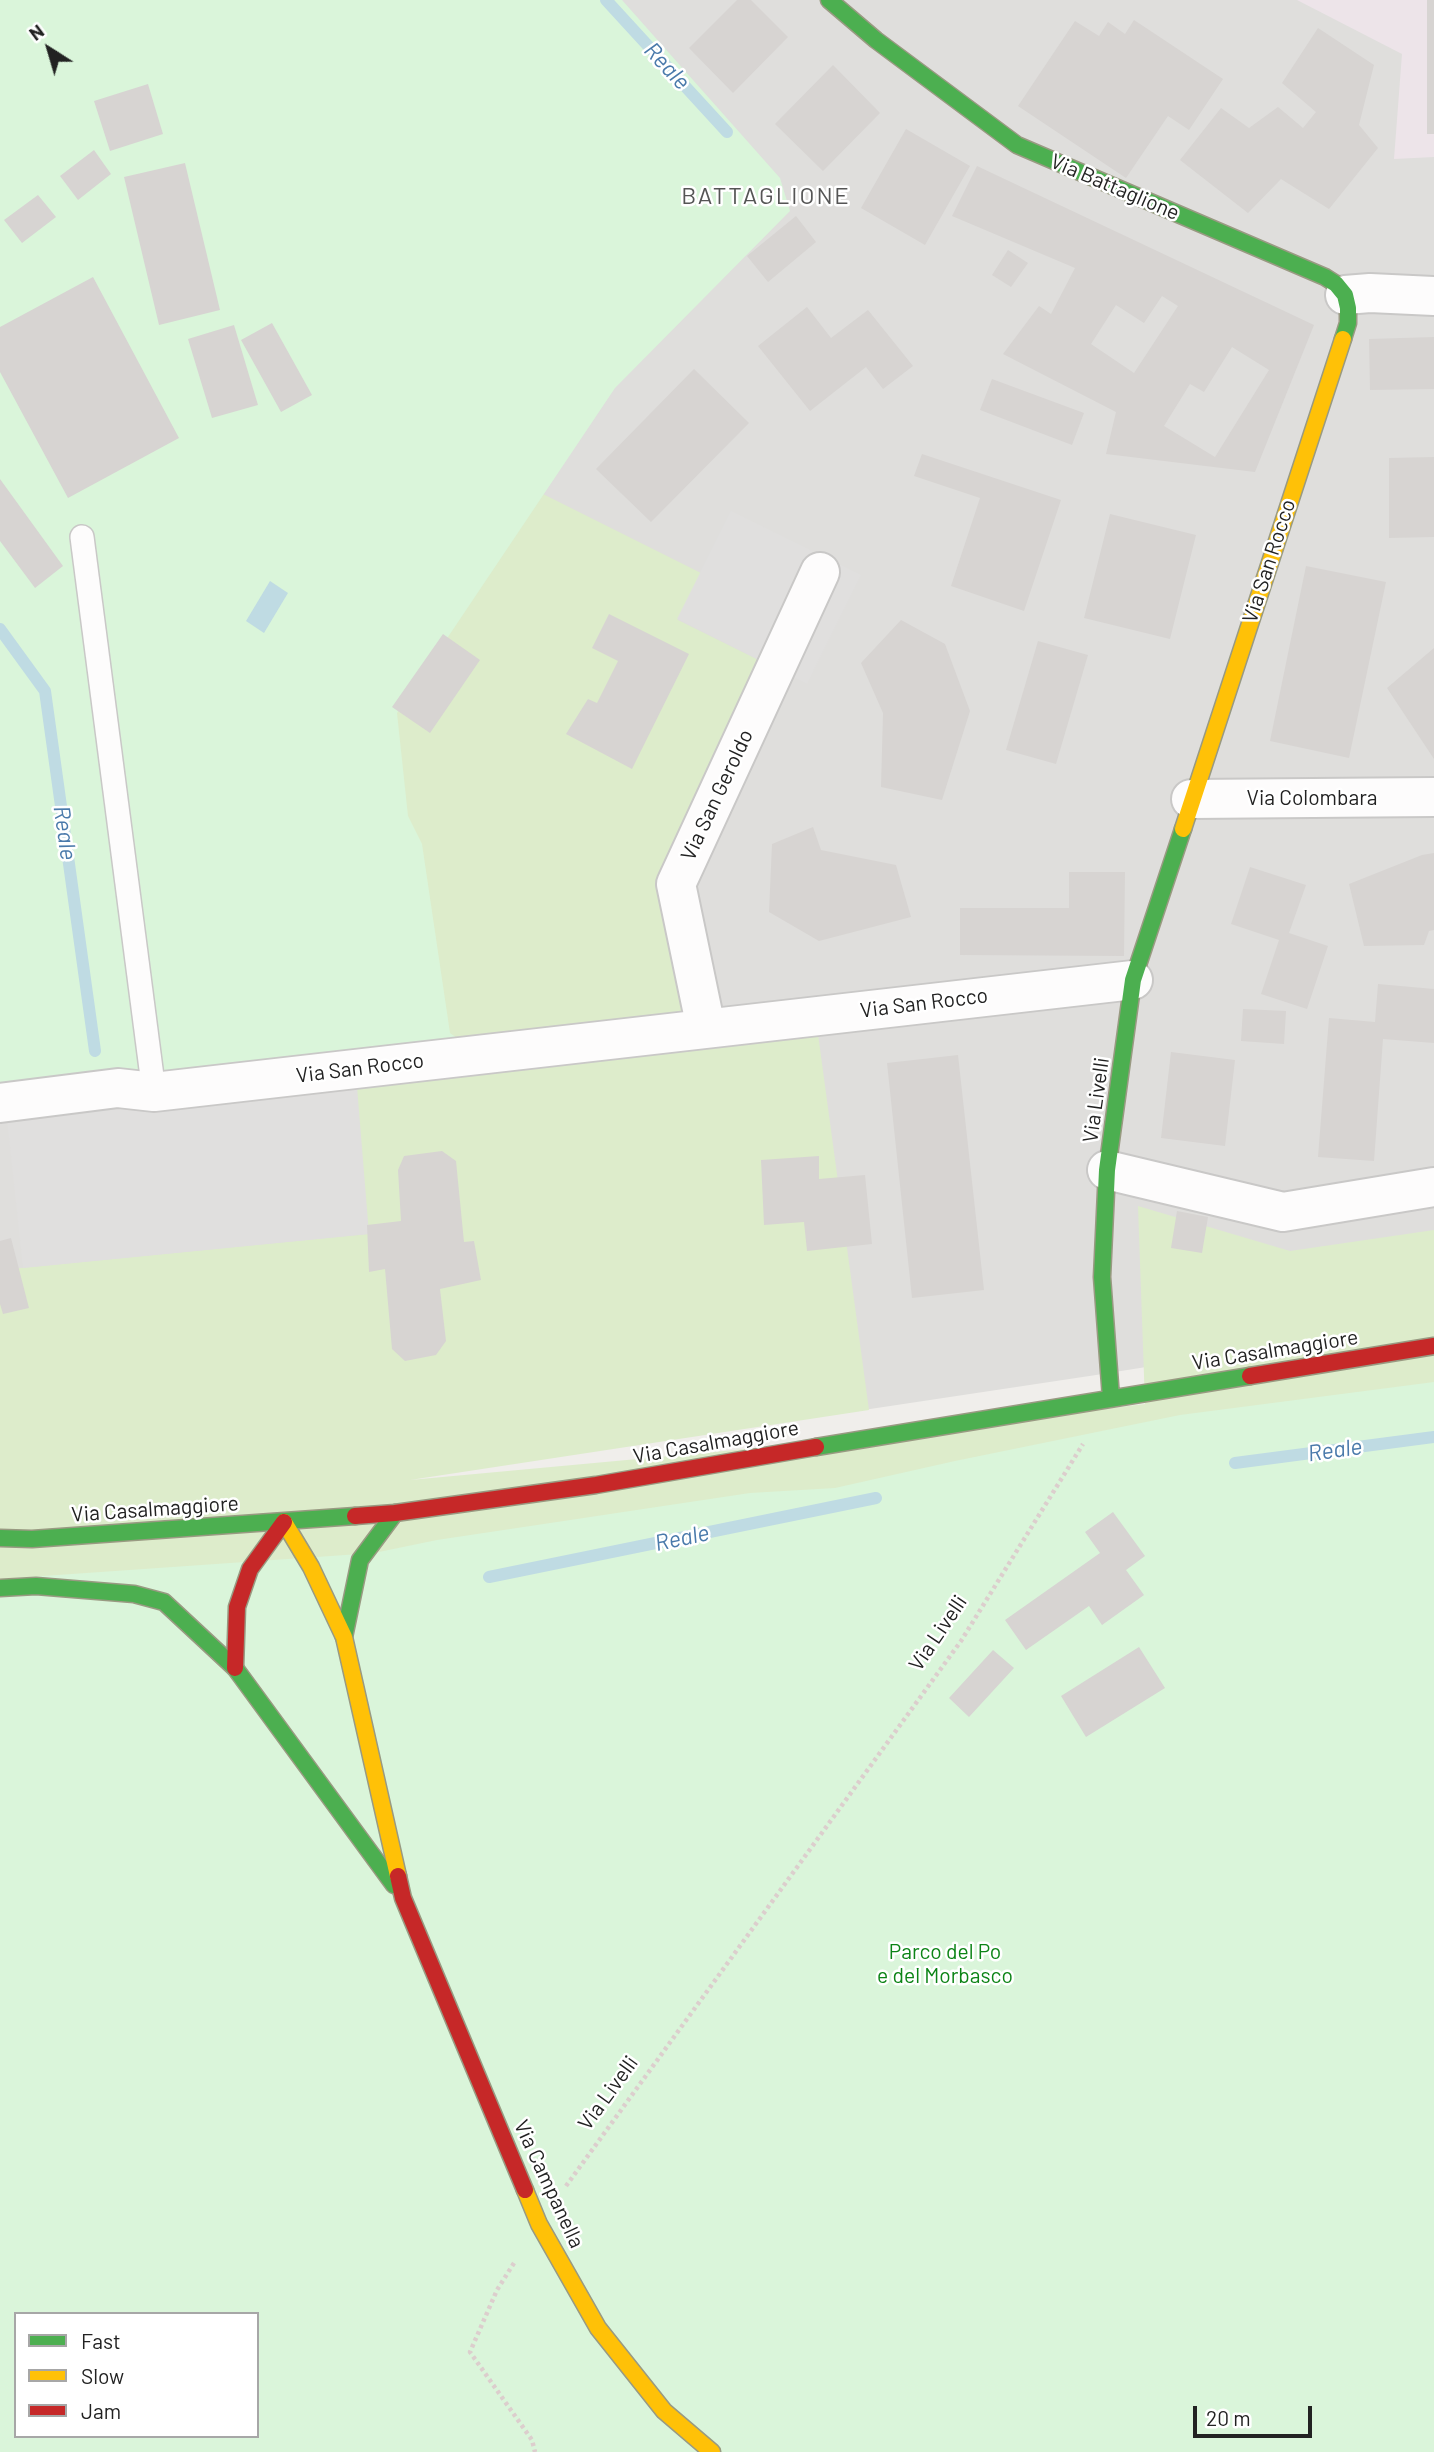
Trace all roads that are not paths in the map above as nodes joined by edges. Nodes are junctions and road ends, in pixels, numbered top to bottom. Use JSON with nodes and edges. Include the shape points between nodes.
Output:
{"nodes":[{"id":1,"x":829,"y":0,"type":"edge"},
{"id":2,"x":1345,"y":295,"type":"junction"},
{"id":3,"x":1434,"y":296,"type":"edge"},
{"id":4,"x":82,"y":537,"type":"dead end"},
{"id":5,"x":820,"y":572,"type":"dead end"},
{"id":6,"x":1434,"y":797,"type":"edge"},
{"id":7,"x":1191,"y":799,"type":"junction"},
{"id":8,"x":1133,"y":979,"type":"junction"},
{"id":9,"x":706,"y":1028,"type":"junction"},
{"id":10,"x":154,"y":1092,"type":"junction"},
{"id":11,"x":0,"y":1103,"type":"edge"},
{"id":12,"x":1107,"y":1170,"type":"junction"},
{"id":13,"x":1434,"y":1187,"type":"edge"},
{"id":14,"x":1434,"y":1346,"type":"edge"},
{"id":15,"x":1111,"y":1398,"type":"junction"},
{"id":16,"x":395,"y":1513,"type":"junction"},
{"id":17,"x":284,"y":1522,"type":"junction"},
{"id":18,"x":0,"y":1538,"type":"edge"},
{"id":19,"x":0,"y":1588,"type":"edge"},
{"id":20,"x":344,"y":1637,"type":"junction"},
{"id":21,"x":235,"y":1668,"type":"junction"},
{"id":22,"x":403,"y":1898,"type":"junction"},
{"id":23,"x":712,"y":2452,"type":"edge"}],
"edges":[{"from":1,"to":2,"type":"main road","name":"Via Battaglione","via":[[1017,145],[1325,277]]},
{"from":2,"to":3,"type":"street"},
{"from":2,"to":7,"type":"main road","name":"Via San Rocco","via":[[1348,323]]},
{"from":4,"to":10,"type":"lane"},
{"from":5,"to":9,"type":"street","name":"Via San Geroldo","via":[[676,884]]},
{"from":6,"to":7,"type":"street","name":"Via Colombara"},
{"from":7,"to":8,"type":"main road","name":"Via San Rocco"},
{"from":8,"to":9,"type":"street","name":"Via San Rocco"},
{"from":8,"to":12,"type":"main road","name":"Via Livelli"},
{"from":9,"to":10,"type":"street","name":"Via San Rocco"},
{"from":10,"to":11,"type":"street","name":"Via San Rocco","via":[[118,1088]]},
{"from":12,"to":13,"type":"street","via":[[1283,1212]]},
{"from":12,"to":15,"type":"main road","name":"Via Livelli","via":[[1102,1277]]},
{"from":14,"to":15,"type":"main road","name":"Via Casalmaggiore"},
{"from":15,"to":16,"type":"main road","name":"Via Casalmaggiore","via":[[596,1485]]},
{"from":16,"to":17,"type":"main road","name":"Via Casalmaggiore"},
{"from":16,"to":20,"type":"main road","name":"Via Campanella","via":[[360,1560]]},
{"from":17,"to":18,"type":"main road","name":"Via Casalmaggiore"},
{"from":17,"to":20,"type":"main road","name":"Via Campanella"},
{"from":17,"to":21,"type":"main road","via":[[250,1569],[237,1607]]},
{"from":19,"to":21,"type":"main road","name":"Via Campanella","via":[[36,1586],[134,1594],[164,1602]]},
{"from":20,"to":22,"type":"main road","name":"Via Campanella"},
{"from":21,"to":22,"type":"main road","name":"Via Campanella"},
{"from":22,"to":23,"type":"main road","name":"Via Campanella","via":[[540,2224],[598,2328],[664,2411]]}]}
